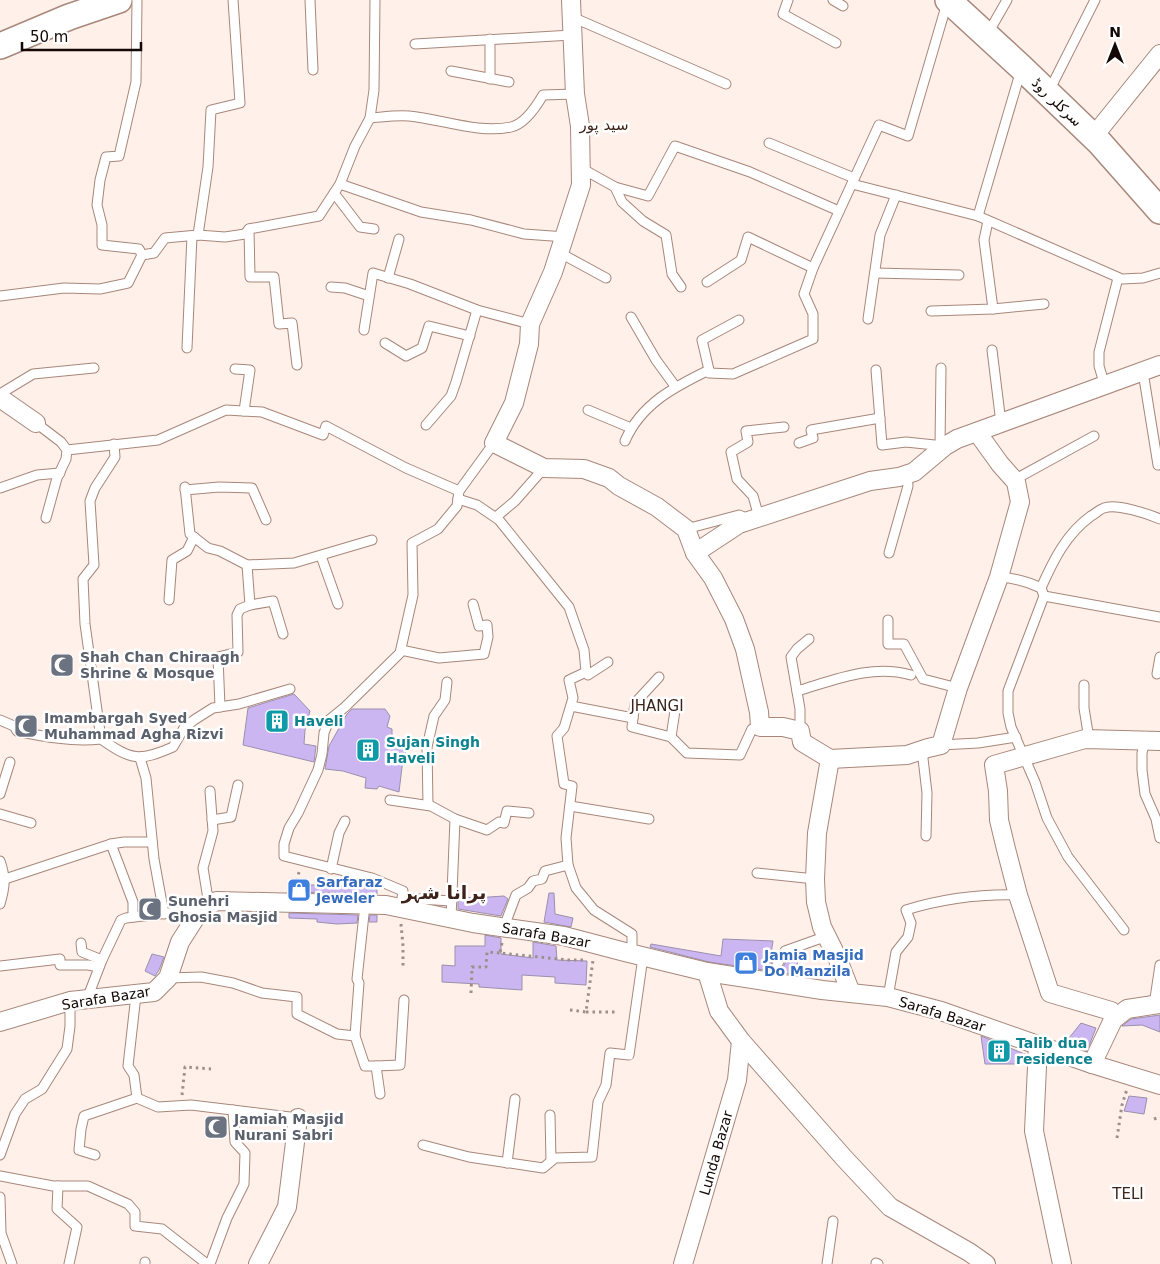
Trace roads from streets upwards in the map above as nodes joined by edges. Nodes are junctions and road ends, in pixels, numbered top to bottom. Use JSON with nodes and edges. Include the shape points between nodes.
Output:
{"nodes":[{"id":1,"x":118,"y":0,"type":"edge"},
{"id":2,"x":948,"y":0,"type":"edge"},
{"id":3,"x":572,"y":17,"type":"edge"},
{"id":4,"x":0,"y":46,"type":"edge"},
{"id":5,"x":1160,"y":54,"type":"edge"},
{"id":6,"x":1093,"y":137,"type":"junction"},
{"id":7,"x":1160,"y":211,"type":"edge"},
{"id":8,"x":1160,"y":365,"type":"edge"},
{"id":9,"x":0,"y":396,"type":"edge"},
{"id":10,"x":36,"y":424,"type":"road end"},
{"id":11,"x":977,"y":432,"type":"junction"},
{"id":12,"x":695,"y":554,"type":"junction"},
{"id":13,"x":1152,"y":740,"type":"edge"},
{"id":14,"x":830,"y":759,"type":"junction"},
{"id":15,"x":707,"y":972,"type":"junction"},
{"id":16,"x":851,"y":993,"type":"junction"},
{"id":17,"x":1157,"y":1004,"type":"edge"},
{"id":18,"x":1113,"y":1020,"type":"junction"},
{"id":19,"x":0,"y":1022,"type":"edge"},
{"id":20,"x":741,"y":1041,"type":"junction"},
{"id":21,"x":1038,"y":1046,"type":"junction"},
{"id":22,"x":1092,"y":1064,"type":"junction"},
{"id":23,"x":1160,"y":1086,"type":"edge"},
{"id":24,"x":298,"y":1118,"type":"road end"},
{"id":25,"x":258,"y":1264,"type":"edge"},
{"id":26,"x":684,"y":1264,"type":"edge"},
{"id":27,"x":986,"y":1264,"type":"edge"},
{"id":28,"x":1062,"y":1264,"type":"edge"}],
"edges":[{"from":1,"to":4,"type":"street","via":[[69,16]]},
{"from":2,"to":6,"type":"street","name":"سرکلر روڈ"},
{"from":3,"to":12,"type":"street","via":[[581,185],[554,272],[530,324],[529,344],[514,404],[494,443],[544,468],[584,469],[609,478],[686,529]]},
{"from":5,"to":6,"type":"street"},
{"from":6,"to":7,"type":"street","name":"سرکلر روڈ"},
{"from":8,"to":11,"type":"street"},
{"from":9,"to":10,"type":"street"},
{"from":11,"to":12,"type":"street","via":[[942,446],[914,472],[870,481],[739,524]]},
{"from":11,"to":14,"type":"street","via":[[1014,480],[1020,502],[999,577],[958,688],[941,746],[907,755]]},
{"from":12,"to":14,"type":"street","via":[[714,578],[734,619],[745,649],[760,727],[794,728],[800,731],[802,742]]},
{"from":13,"to":18,"type":"street","via":[[1089,739],[994,765],[999,820],[1018,895],[1050,993],[1112,1011]]},
{"from":14,"to":16,"type":"street","via":[[817,833],[816,902],[822,927]]},
{"from":15,"to":16,"type":"street","name":"Sarafa Bazar"},
{"from":15,"to":19,"type":"street","name":"Sarafa Bazar","via":[[564,936],[504,927],[452,910],[217,901],[205,907],[180,942],[168,978],[154,992],[78,1000]]},
{"from":15,"to":20,"type":"street","via":[[719,1011]]},
{"from":16,"to":21,"type":"street","name":"Sarafa Bazar","via":[[888,997],[941,1011]]},
{"from":17,"to":18,"type":"street","via":[[1127,1009]]},
{"from":18,"to":22,"type":"street"},
{"from":20,"to":26,"type":"street","name":"Lunda Bazar","via":[[737,1080]]},
{"from":20,"to":27,"type":"street","via":[[890,1207]]},
{"from":21,"to":22,"type":"street","name":"Sarafa Bazar"},
{"from":21,"to":28,"type":"street","via":[[1034,1131]]},
{"from":22,"to":23,"type":"street","name":"Sarafa Bazar"},
{"from":24,"to":25,"type":"street","via":[[287,1207]]}]}
